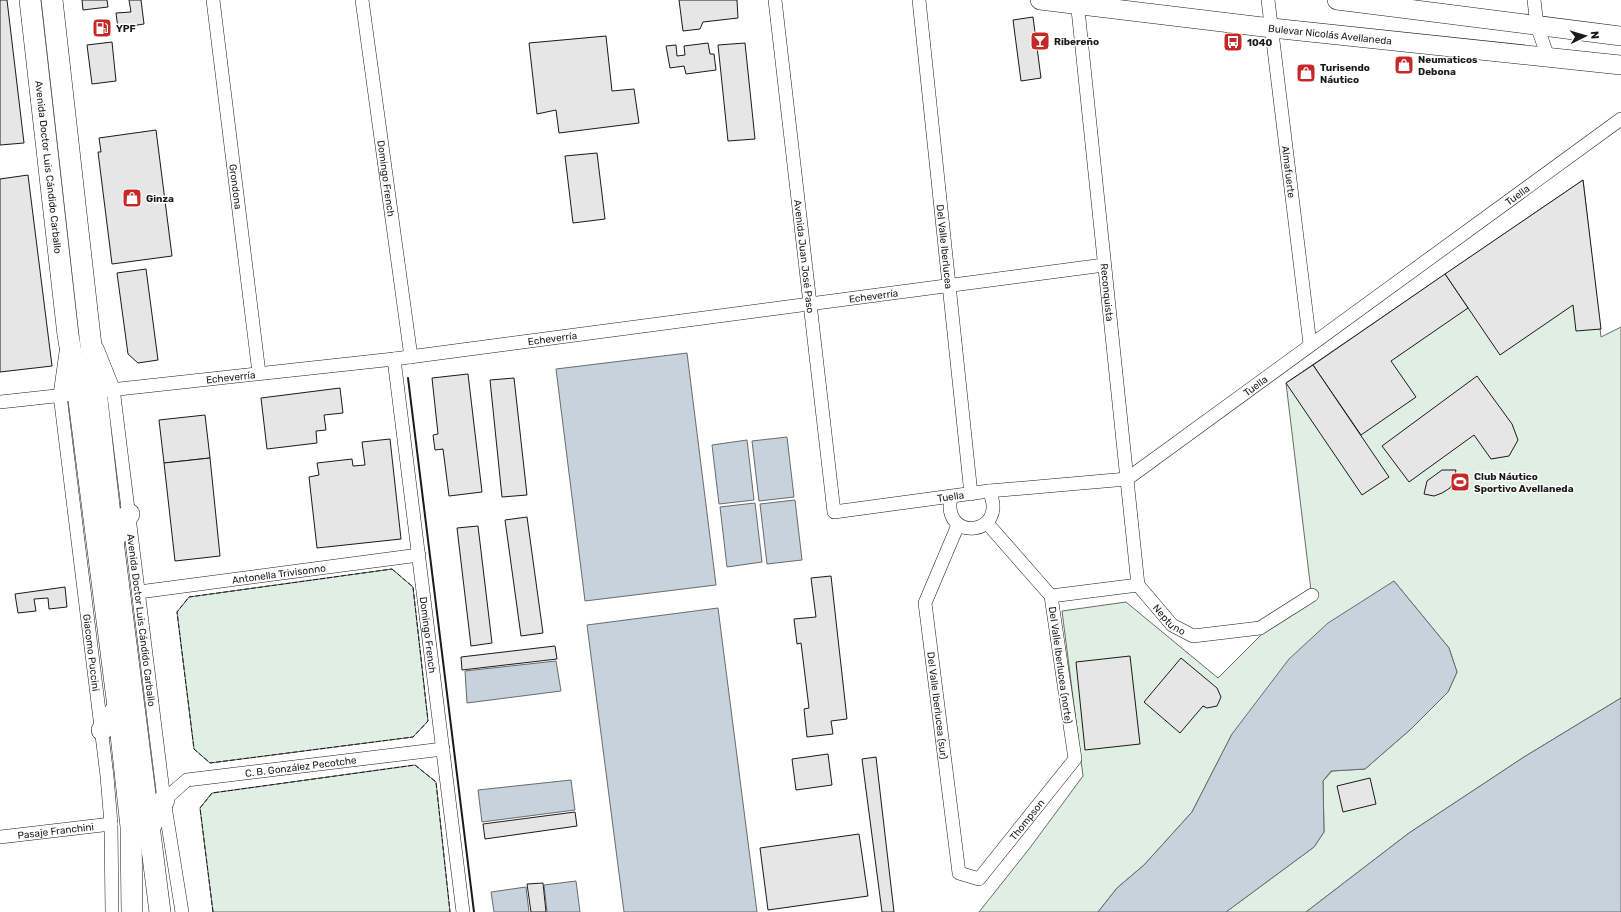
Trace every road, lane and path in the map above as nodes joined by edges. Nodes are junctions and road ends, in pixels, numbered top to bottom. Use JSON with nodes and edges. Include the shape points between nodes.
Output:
{"nodes":[{"id":1,"x":30,"y":0,"type":"edge"},
{"id":2,"x":52,"y":0,"type":"edge"},
{"id":3,"x":214,"y":0,"type":"edge"},
{"id":4,"x":362,"y":0,"type":"edge"},
{"id":5,"x":775,"y":0,"type":"edge"},
{"id":6,"x":919,"y":0,"type":"edge"},
{"id":7,"x":1040,"y":0,"type":"edge"},
{"id":8,"x":1268,"y":0,"type":"edge"},
{"id":9,"x":1337,"y":0,"type":"edge"},
{"id":10,"x":1534,"y":0,"type":"edge"},
{"id":11,"x":1077,"y":3,"type":"edge"},
{"id":12,"x":1537,"y":26,"type":"junction"},
{"id":13,"x":1272,"y":28,"type":"junction"},
{"id":14,"x":1621,"y":36,"type":"edge"},
{"id":15,"x":1548,"y":57,"type":"junction"},
{"id":16,"x":1621,"y":65,"type":"edge"},
{"id":17,"x":1621,"y":119,"type":"edge"},
{"id":18,"x":1104,"y":265,"type":"junction"},
{"id":19,"x":949,"y":286,"type":"junction"},
{"id":20,"x":811,"y":305,"type":"junction"},
{"id":21,"x":1310,"y":344,"type":"junction"},
{"id":22,"x":411,"y":356,"type":"junction"},
{"id":23,"x":394,"y":359,"type":"junction"},
{"id":24,"x":259,"y":373,"type":"junction"},
{"id":25,"x":87,"y":392,"type":"junction"},
{"id":26,"x":0,"y":402,"type":"edge"},
{"id":27,"x":1127,"y":480,"type":"junction"},
{"id":28,"x":989,"y":491,"type":"junction"},
{"id":29,"x":971,"y":494,"type":"junction"},
{"id":30,"x":951,"y":497,"type":"junction"},
{"id":31,"x":834,"y":512,"type":"joint"},
{"id":32,"x":129,"y":514,"type":"junction"},
{"id":33,"x":958,"y":524,"type":"junction"},
{"id":34,"x":986,"y":524,"type":"junction"},
{"id":35,"x":113,"y":542,"type":"junction"},
{"id":36,"x":419,"y":555,"type":"junction"},
{"id":37,"x":1138,"y":585,"type":"junction"},
{"id":38,"x":139,"y":592,"type":"junction"},
{"id":39,"x":1312,"y":595,"type":"dead end"},
{"id":40,"x":1051,"y":596,"type":"junction"},
{"id":41,"x":118,"y":707,"type":"junction"},
{"id":42,"x":102,"y":730,"type":"junction"},
{"id":43,"x":443,"y":749,"type":"junction"},
{"id":44,"x":1075,"y":759,"type":"joint"},
{"id":45,"x":164,"y":800,"type":"junction"},
{"id":46,"x":111,"y":824,"type":"junction"},
{"id":47,"x":150,"y":828,"type":"junction"},
{"id":48,"x":0,"y":837,"type":"edge"},
{"id":49,"x":979,"y":879,"type":"joint"},
{"id":50,"x":112,"y":912,"type":"edge"},
{"id":51,"x":132,"y":912,"type":"edge"},
{"id":52,"x":160,"y":912,"type":"edge"},
{"id":53,"x":182,"y":912,"type":"edge"},
{"id":54,"x":463,"y":912,"type":"edge"}],
"edges":[{"from":1,"to":25,"type":"main road","name":"Avenida Doctor Luis Cándido Carballo","via":[[68,335]]},
{"from":2,"to":25,"type":"main road","name":"Avenida Doctor Luis Cándido Carballo","via":[[91,332]]},
{"from":3,"to":24,"type":"street","name":"Grondona"},
{"from":4,"to":22,"type":"street","name":"Domingo French"},
{"from":5,"to":20,"type":"street","name":"Avenida Juan José Paso"},
{"from":6,"to":19,"type":"street","name":"Del Valle Iberlucea"},
{"from":7,"to":11,"type":"main road","name":"Bulevar Nicolás Avellaneda"},
{"from":8,"to":13,"type":"street","name":"Almafuerte"},
{"from":9,"to":12,"type":"main road"},
{"from":10,"to":12,"type":"street"},
{"from":11,"to":13,"type":"main road","name":"Bulevar Nicolás Avellaneda"},
{"from":11,"to":18,"type":"street","name":"Reconquista"},
{"from":12,"to":14,"type":"main road"},
{"from":12,"to":15,"type":"street"},
{"from":13,"to":15,"type":"main road","name":"Bulevar Nicolás Avellaneda"},
{"from":13,"to":21,"type":"street","name":"Almafuerte"},
{"from":15,"to":16,"type":"main road","name":"Bulevar Nicolás Avellaneda"},
{"from":17,"to":21,"type":"street","name":"Tuella"},
{"from":18,"to":19,"type":"street","name":"Echeverría"},
{"from":18,"to":27,"type":"street","name":"Reconquista"},
{"from":19,"to":20,"type":"street","name":"Echeverría"},
{"from":19,"to":29,"type":"street","name":"Del Valle Iberlucea"},
{"from":20,"to":22,"type":"street","name":"Echeverría"},
{"from":20,"to":31,"type":"street","name":"Avenida Juan José Paso"},
{"from":21,"to":27,"type":"street","name":"Tuella"},
{"from":22,"to":23,"type":"street","name":"Echeverría"},
{"from":23,"to":24,"type":"street","name":"Echeverría"},
{"from":23,"to":36,"type":"street","name":"Domingo French"},
{"from":24,"to":25,"type":"street","name":"Echeverría"},
{"from":25,"to":26,"type":"street","name":"Echeverría"},
{"from":25,"to":32,"type":"street","name":"Avenida Doctor Luis Cándido Carballo"},
{"from":25,"to":35,"type":"main road","name":"Avenida Doctor Luis Cándido Carballo"},
{"from":25,"to":41,"type":"main road","name":"Avenida Doctor Luis Cándido Carballo"},
{"from":25,"to":42,"type":"street","name":"Giacomo Puccini"},
{"from":27,"to":28,"type":"street","name":"Tuella"},
{"from":27,"to":37,"type":"street","name":"Reconquista"},
{"from":28,"to":29,"type":"street","name":"Tuella"},
{"from":28,"to":34,"type":"street","via":[[994,502],[993,514]]},
{"from":29,"to":30,"type":"street","name":"Tuella"},
{"from":30,"to":31,"type":"street","name":"Tuella"},
{"from":30,"to":33,"type":"street","via":[[949,507],[952,517]]},
{"from":32,"to":35,"type":"main road"},
{"from":32,"to":38,"type":"street","name":"Avenida Doctor Luis Cándido Carballo"},
{"from":33,"to":34,"type":"street","via":[[972,529]]},
{"from":33,"to":49,"type":"street","name":"Del Valle Iberlucea (sur)","via":[[925,603],[959,873]]},
{"from":34,"to":40,"type":"street","name":"Del Valle Iberlucea (norte)"},
{"from":35,"to":47,"type":"main road","name":"Avenida Doctor Luis Cándido Carballo"},
{"from":36,"to":38,"type":"street","name":"Antonella Trivisonno"},
{"from":36,"to":43,"type":"street","name":"Domingo French"},
{"from":37,"to":39,"type":"street","name":"Neptuno","via":[[1172,624],[1193,636],[1260,628]]},
{"from":37,"to":40,"type":"street"},
{"from":38,"to":45,"type":"street","name":"Avenida Doctor Luis Cándido Carballo"},
{"from":40,"to":44,"type":"street","name":"Del Valle Iberlucea (norte)"},
{"from":41,"to":42,"type":"main road"},
{"from":41,"to":51,"type":"main road","name":"Avenida Doctor Luis Cándido Carballo","via":[[131,827]]},
{"from":42,"to":46,"type":"street","name":"Giacomo Puccini"},
{"from":43,"to":45,"type":"street","name":"C. B. González Pecotche","via":[[187,780]]},
{"from":43,"to":54,"type":"street","name":"Domingo French"},
{"from":44,"to":49,"type":"street","name":"Thompson"},
{"from":45,"to":47,"type":"main road"},
{"from":45,"to":53,"type":"street","name":"Avenida Doctor Luis Cándido Carballo"},
{"from":46,"to":48,"type":"street","name":"Pasaje Franchini"},
{"from":46,"to":50,"type":"street","name":"Giacomo Puccini"},
{"from":47,"to":52,"type":"main road","name":"Avenida Doctor Luis Cándido Carballo"}]}
